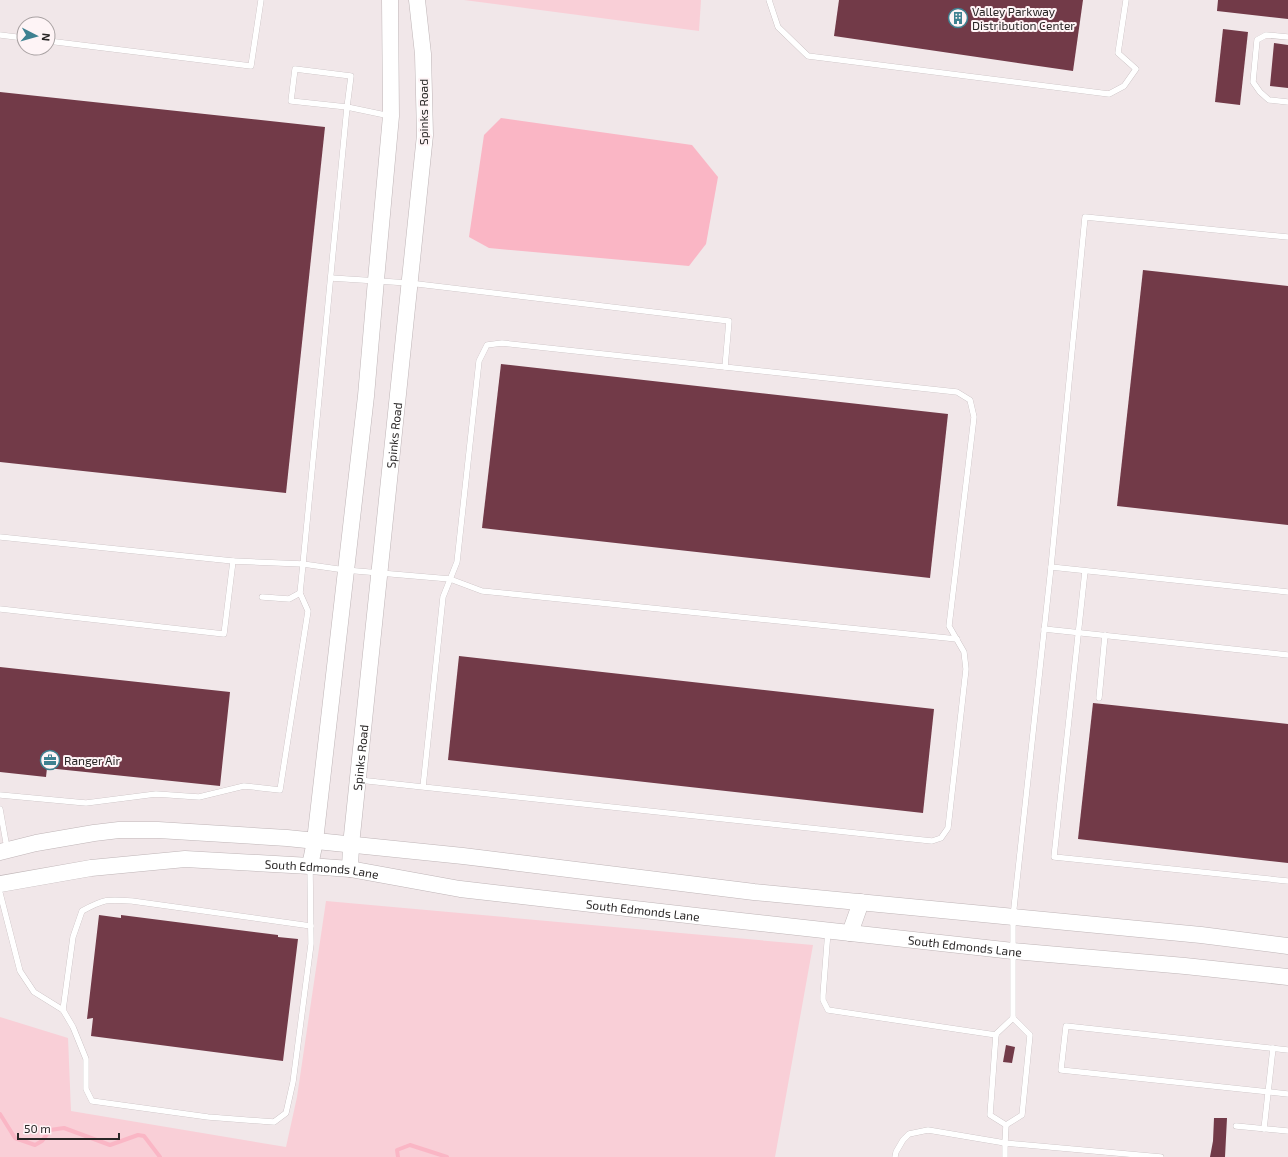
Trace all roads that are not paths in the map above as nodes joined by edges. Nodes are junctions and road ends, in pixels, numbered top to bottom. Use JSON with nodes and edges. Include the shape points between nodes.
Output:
{"nodes":[{"id":1,"x":261,"y":0,"type":"edge"},
{"id":2,"x":390,"y":0,"type":"edge"},
{"id":3,"x":417,"y":0,"type":"edge"},
{"id":4,"x":769,"y":0,"type":"edge"},
{"id":5,"x":1126,"y":0,"type":"edge"},
{"id":6,"x":0,"y":35,"type":"edge"},
{"id":7,"x":16,"y":37,"type":"edge"},
{"id":8,"x":1288,"y":37,"type":"edge"},
{"id":9,"x":56,"y":42,"type":"edge"},
{"id":10,"x":1288,"y":102,"type":"edge"},
{"id":11,"x":347,"y":107,"type":"junction"},
{"id":12,"x":391,"y":116,"type":"junction"},
{"id":13,"x":1288,"y":237,"type":"edge"},
{"id":14,"x":331,"y":278,"type":"junction"},
{"id":15,"x":376,"y":280,"type":"junction"},
{"id":16,"x":409,"y":283,"type":"junction"},
{"id":17,"x":725,"y":367,"type":"junction"},
{"id":18,"x":0,"y":537,"type":"edge"},
{"id":19,"x":233,"y":561,"type":"junction"},
{"id":20,"x":303,"y":564,"type":"junction"},
{"id":21,"x":1051,"y":567,"type":"junction"},
{"id":22,"x":345,"y":570,"type":"junction"},
{"id":23,"x":1085,"y":571,"type":"junction"},
{"id":24,"x":379,"y":572,"type":"junction"},
{"id":25,"x":450,"y":579,"type":"junction"},
{"id":26,"x":1288,"y":592,"type":"edge"},
{"id":27,"x":300,"y":593,"type":"junction"},
{"id":28,"x":262,"y":597,"type":"dead end"},
{"id":29,"x":0,"y":609,"type":"edge"},
{"id":30,"x":1044,"y":629,"type":"junction"},
{"id":31,"x":1079,"y":633,"type":"junction"},
{"id":32,"x":1105,"y":635,"type":"junction"},
{"id":33,"x":957,"y":639,"type":"junction"},
{"id":34,"x":1288,"y":655,"type":"edge"},
{"id":35,"x":1099,"y":698,"type":"dead end"},
{"id":36,"x":358,"y":780,"type":"junction"},
{"id":37,"x":422,"y":787,"type":"junction"},
{"id":38,"x":0,"y":795,"type":"edge"},
{"id":39,"x":0,"y":809,"type":"edge"},
{"id":40,"x":314,"y":841,"type":"junction"},
{"id":41,"x":351,"y":845,"type":"junction"},
{"id":42,"x":2,"y":855,"type":"edge"},
{"id":43,"x":310,"y":866,"type":"junction"},
{"id":44,"x":350,"y":869,"type":"junction"},
{"id":45,"x":1288,"y":881,"type":"edge"},
{"id":46,"x":0,"y":884,"type":"edge"},
{"id":47,"x":0,"y":893,"type":"edge"},
{"id":48,"x":861,"y":902,"type":"junction"},
{"id":49,"x":1013,"y":917,"type":"junction"},
{"id":50,"x":311,"y":926,"type":"junction"},
{"id":51,"x":828,"y":930,"type":"junction"},
{"id":52,"x":850,"y":933,"type":"junction"},
{"id":53,"x":1288,"y":946,"type":"edge"},
{"id":54,"x":1013,"y":951,"type":"junction"},
{"id":55,"x":1288,"y":977,"type":"edge"},
{"id":56,"x":63,"y":1010,"type":"junction"},
{"id":57,"x":1013,"y":1018,"type":"junction"},
{"id":58,"x":996,"y":1035,"type":"junction"},
{"id":59,"x":1273,"y":1048,"type":"junction"},
{"id":60,"x":1288,"y":1050,"type":"edge"},
{"id":61,"x":1268,"y":1092,"type":"junction"},
{"id":62,"x":1288,"y":1094,"type":"edge"},
{"id":63,"x":1006,"y":1125,"type":"junction"},
{"id":64,"x":1236,"y":1126,"type":"dead end"},
{"id":65,"x":1264,"y":1129,"type":"junction"},
{"id":66,"x":1288,"y":1131,"type":"edge"},
{"id":67,"x":1005,"y":1142,"type":"junction"},
{"id":68,"x":895,"y":1157,"type":"edge"},
{"id":69,"x":1005,"y":1157,"type":"edge"},
{"id":70,"x":1161,"y":1157,"type":"edge"}],
"edges":[{"from":1,"to":9,"type":"lane","via":[[251,66]]},
{"from":2,"to":12,"type":"main road"},
{"from":3,"to":16,"type":"main road","name":"Spinks Road","via":[[423,54],[424,134]]},
{"from":4,"to":5,"type":"lane","via":[[778,27],[808,56],[1109,94],[1124,86],[1136,69],[1118,53]]},
{"from":6,"to":7,"type":"lane"},
{"from":8,"to":10,"type":"lane","via":[[1266,35],[1258,40],[1253,82],[1269,100]]},
{"from":11,"to":11,"type":"lane","via":[[351,76],[296,68],[291,101]]},
{"from":11,"to":12,"type":"lane"},
{"from":11,"to":14,"type":"lane"},
{"from":12,"to":15,"type":"main road"},
{"from":13,"to":21,"type":"lane","via":[[1085,217]]},
{"from":14,"to":15,"type":"lane"},
{"from":14,"to":20,"type":"lane"},
{"from":15,"to":16,"type":"lane"},
{"from":15,"to":22,"type":"main road","via":[[365,403]]},
{"from":16,"to":17,"type":"lane","via":[[729,321]]},
{"from":16,"to":24,"type":"main road","name":"Spinks Road"},
{"from":17,"to":25,"type":"lane","via":[[502,343],[487,345],[478,361],[457,562]]},
{"from":17,"to":33,"type":"lane","via":[[957,392],[970,400],[974,417],[949,626]]},
{"from":18,"to":19,"type":"lane"},
{"from":19,"to":20,"type":"lane"},
{"from":19,"to":29,"type":"lane","via":[[224,634]]},
{"from":20,"to":22,"type":"lane"},
{"from":20,"to":27,"type":"lane"},
{"from":21,"to":23,"type":"lane"},
{"from":21,"to":30,"type":"lane"},
{"from":22,"to":24,"type":"lane"},
{"from":22,"to":40,"type":"main road"},
{"from":23,"to":26,"type":"lane"},
{"from":23,"to":31,"type":"lane"},
{"from":24,"to":25,"type":"lane"},
{"from":24,"to":36,"type":"main road","name":"Spinks Road"},
{"from":25,"to":33,"type":"lane","via":[[482,591]]},
{"from":25,"to":37,"type":"lane","via":[[443,597]]},
{"from":27,"to":28,"type":"lane","via":[[289,599]]},
{"from":27,"to":38,"type":"lane","via":[[308,611],[280,790],[244,786],[199,797],[156,794],[86,803]]},
{"from":30,"to":31,"type":"lane"},
{"from":30,"to":49,"type":"lane"},
{"from":31,"to":32,"type":"lane"},
{"from":31,"to":45,"type":"lane","via":[[1054,856]]},
{"from":32,"to":34,"type":"lane"},
{"from":32,"to":35,"type":"lane"},
{"from":33,"to":37,"type":"lane","via":[[964,652],[966,669],[948,828],[941,838],[932,841]]},
{"from":36,"to":37,"type":"lane"},
{"from":36,"to":41,"type":"main road","name":"Spinks Road"},
{"from":39,"to":42,"type":"lane"},
{"from":40,"to":41,"type":"main road"},
{"from":40,"to":42,"type":"main road","via":[[158,830],[119,830],[36,843]]},
{"from":40,"to":43,"type":"main road"},
{"from":41,"to":44,"type":"main road","name":"Spinks Road"},
{"from":41,"to":48,"type":"main road"},
{"from":43,"to":44,"type":"main road","name":"South Edmonds Lane"},
{"from":43,"to":46,"type":"main road","name":"South Edmonds Lane","via":[[185,859],[91,868]]},
{"from":43,"to":50,"type":"lane"},
{"from":44,"to":51,"type":"main road","name":"South Edmonds Lane","via":[[460,889]]},
{"from":47,"to":56,"type":"lane","via":[[20,971],[34,992]]},
{"from":48,"to":49,"type":"main road"},
{"from":48,"to":52,"type":"main road"},
{"from":49,"to":53,"type":"main road"},
{"from":49,"to":54,"type":"lane"},
{"from":50,"to":56,"type":"lane","via":[[132,902],[109,900],[98,903],[82,911],[73,937]]},
{"from":50,"to":56,"type":"lane","via":[[294,1082],[286,1113],[274,1122],[208,1117],[92,1101],[86,1089],[86,1059]]},
{"from":51,"to":52,"type":"main road","name":"South Edmonds Lane"},
{"from":51,"to":58,"type":"lane","via":[[823,1000],[828,1010]]},
{"from":52,"to":54,"type":"main road","name":"South Edmonds Lane"},
{"from":54,"to":55,"type":"main road","name":"South Edmonds Lane"},
{"from":54,"to":57,"type":"lane"},
{"from":57,"to":58,"type":"lane"},
{"from":57,"to":63,"type":"lane","via":[[1030,1035],[1022,1115]]},
{"from":58,"to":63,"type":"lane","via":[[990,1115]]},
{"from":59,"to":60,"type":"lane"},
{"from":59,"to":61,"type":"lane"},
{"from":59,"to":61,"type":"lane","via":[[1066,1026],[1064,1040],[1061,1070]]},
{"from":61,"to":62,"type":"lane"},
{"from":61,"to":65,"type":"lane"},
{"from":63,"to":67,"type":"lane"},
{"from":64,"to":65,"type":"lane"},
{"from":65,"to":66,"type":"lane"},
{"from":67,"to":68,"type":"lane","via":[[928,1130],[910,1134],[902,1140]]},
{"from":67,"to":69,"type":"lane"},
{"from":67,"to":70,"type":"lane"}]}
